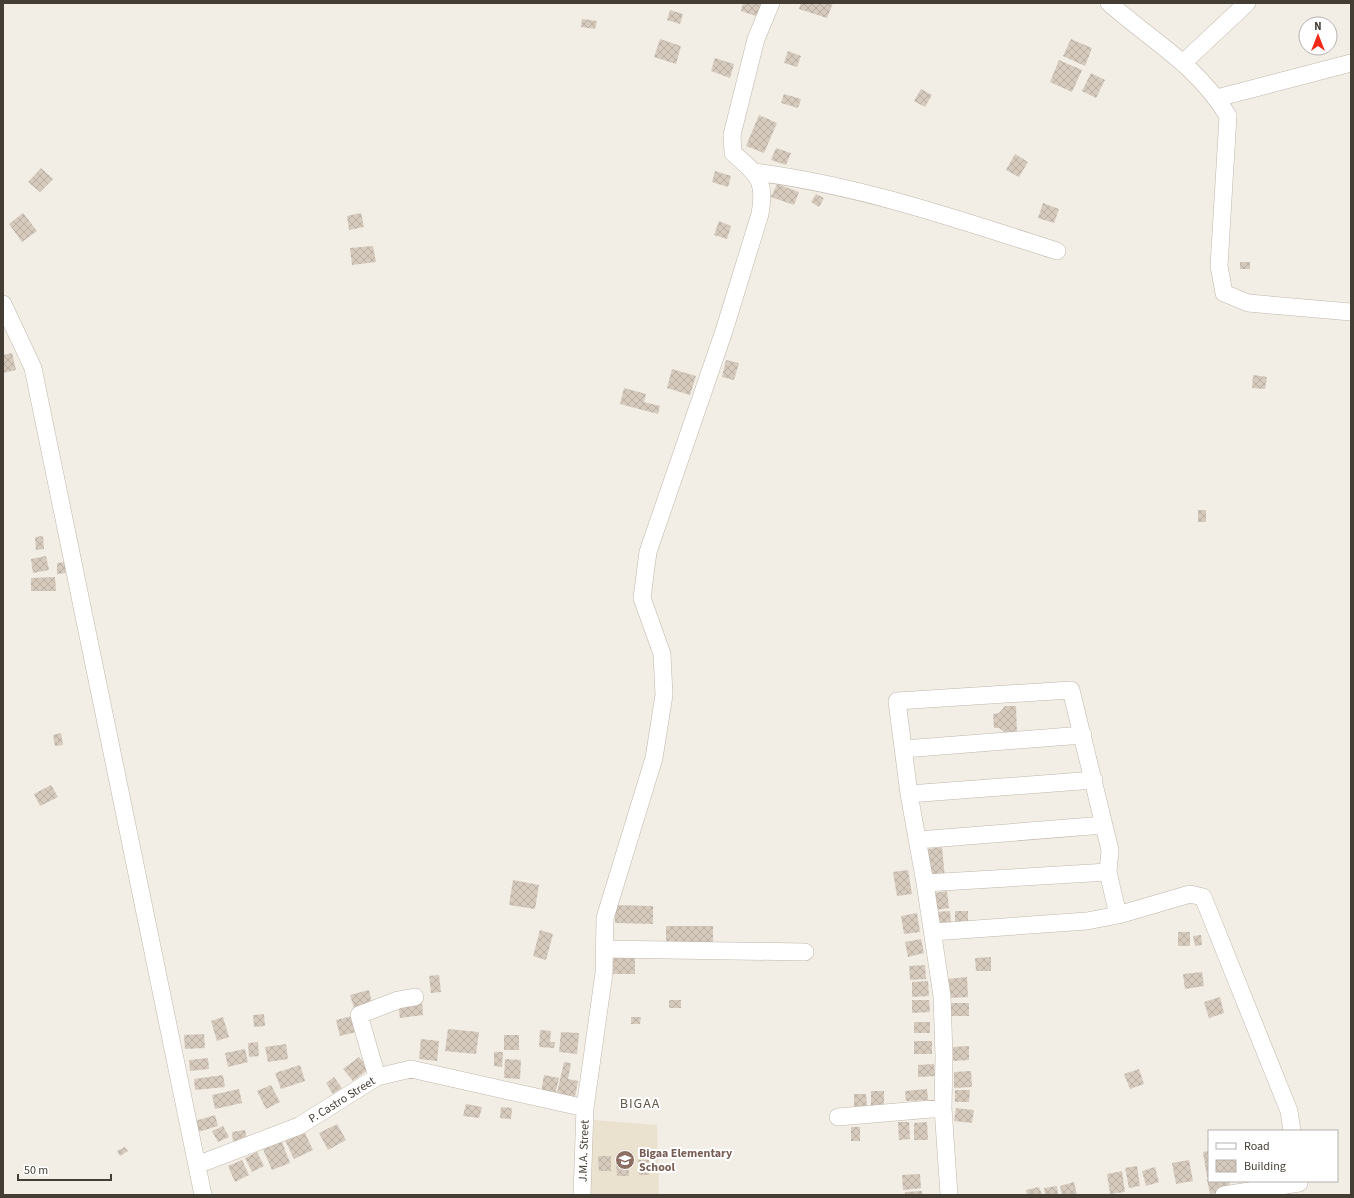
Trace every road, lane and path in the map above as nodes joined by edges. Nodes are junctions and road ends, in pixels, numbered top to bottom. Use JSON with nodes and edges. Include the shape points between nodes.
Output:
{"nodes":[{"id":1,"x":771,"y":3,"type":"edge"},
{"id":2,"x":1109,"y":3,"type":"edge"},
{"id":3,"x":1247,"y":3,"type":"edge"},
{"id":4,"x":1128,"y":9,"type":"edge"},
{"id":5,"x":1184,"y":62,"type":"junction"},
{"id":6,"x":1351,"y":63,"type":"edge"},
{"id":7,"x":1217,"y":98,"type":"junction"},
{"id":8,"x":754,"y":172,"type":"junction"},
{"id":9,"x":1057,"y":251,"type":"dead end"},
{"id":10,"x":3,"y":304,"type":"edge"},
{"id":11,"x":1351,"y":312,"type":"edge"},
{"id":12,"x":1082,"y":735,"type":"junction"},
{"id":13,"x":904,"y":749,"type":"junction"},
{"id":14,"x":1094,"y":780,"type":"junction"},
{"id":15,"x":909,"y":794,"type":"junction"},
{"id":16,"x":1104,"y":825,"type":"junction"},
{"id":17,"x":918,"y":840,"type":"junction"},
{"id":18,"x":1108,"y":872,"type":"junction"},
{"id":19,"x":925,"y":883,"type":"junction"},
{"id":20,"x":1118,"y":915,"type":"junction"},
{"id":21,"x":933,"y":932,"type":"junction"},
{"id":22,"x":604,"y":950,"type":"junction"},
{"id":23,"x":805,"y":952,"type":"dead end"},
{"id":24,"x":415,"y":997,"type":"dead end"},
{"id":25,"x":377,"y":1077,"type":"junction"},
{"id":26,"x":585,"y":1108,"type":"junction"},
{"id":27,"x":943,"y":1108,"type":"junction"},
{"id":28,"x":838,"y":1117,"type":"dead end"},
{"id":29,"x":1292,"y":1130,"type":"edge"},
{"id":30,"x":197,"y":1165,"type":"junction"},
{"id":31,"x":1299,"y":1186,"type":"edge"},
{"id":32,"x":202,"y":1195,"type":"edge"},
{"id":33,"x":582,"y":1195,"type":"edge"},
{"id":34,"x":949,"y":1195,"type":"edge"},
{"id":35,"x":1224,"y":1195,"type":"edge"}],
"edges":[{"from":1,"to":8,"type":"street","via":[[756,39],[732,135],[733,153]]},
{"from":2,"to":4,"type":"street"},
{"from":3,"to":5,"type":"street"},
{"from":4,"to":5,"type":"street"},
{"from":5,"to":7,"type":"street"},
{"from":6,"to":7,"type":"street"},
{"from":7,"to":11,"type":"street","via":[[1228,116],[1219,266],[1224,293],[1248,303]]},
{"from":8,"to":9,"type":"street","via":[[799,178],[922,208]]},
{"from":8,"to":22,"type":"street","name":"J.M.A. Street","via":[[762,186],[760,214],[724,331],[648,552],[642,598],[662,654],[664,695],[654,758],[605,918]]},
{"from":10,"to":30,"type":"street","via":[[33,368]]},
{"from":12,"to":13,"type":"street"},
{"from":12,"to":13,"type":"street","via":[[1072,690],[897,701]]},
{"from":12,"to":14,"type":"street"},
{"from":13,"to":15,"type":"street"},
{"from":14,"to":15,"type":"street"},
{"from":14,"to":16,"type":"street"},
{"from":15,"to":17,"type":"street"},
{"from":16,"to":17,"type":"street"},
{"from":16,"to":18,"type":"street","via":[[1110,850]]},
{"from":17,"to":19,"type":"street"},
{"from":18,"to":19,"type":"street"},
{"from":18,"to":20,"type":"street"},
{"from":19,"to":21,"type":"street"},
{"from":20,"to":21,"type":"street","via":[[1087,921]]},
{"from":20,"to":29,"type":"street","via":[[1190,894],[1203,897],[1289,1111]]},
{"from":21,"to":27,"type":"street","via":[[942,996]]},
{"from":22,"to":23,"type":"street"},
{"from":22,"to":26,"type":"street","name":"J.M.A. Street","via":[[604,973]]},
{"from":24,"to":25,"type":"street","via":[[398,1000],[358,1015]]},
{"from":25,"to":26,"type":"street","name":"P. Castro Street","via":[[411,1068]]},
{"from":25,"to":30,"type":"street","name":"P. Castro Street","via":[[299,1126]]},
{"from":26,"to":33,"type":"street","name":"J.M.A. Street"},
{"from":27,"to":28,"type":"street"},
{"from":27,"to":34,"type":"street"},
{"from":30,"to":32,"type":"street"},
{"from":31,"to":35,"type":"street"}]}
